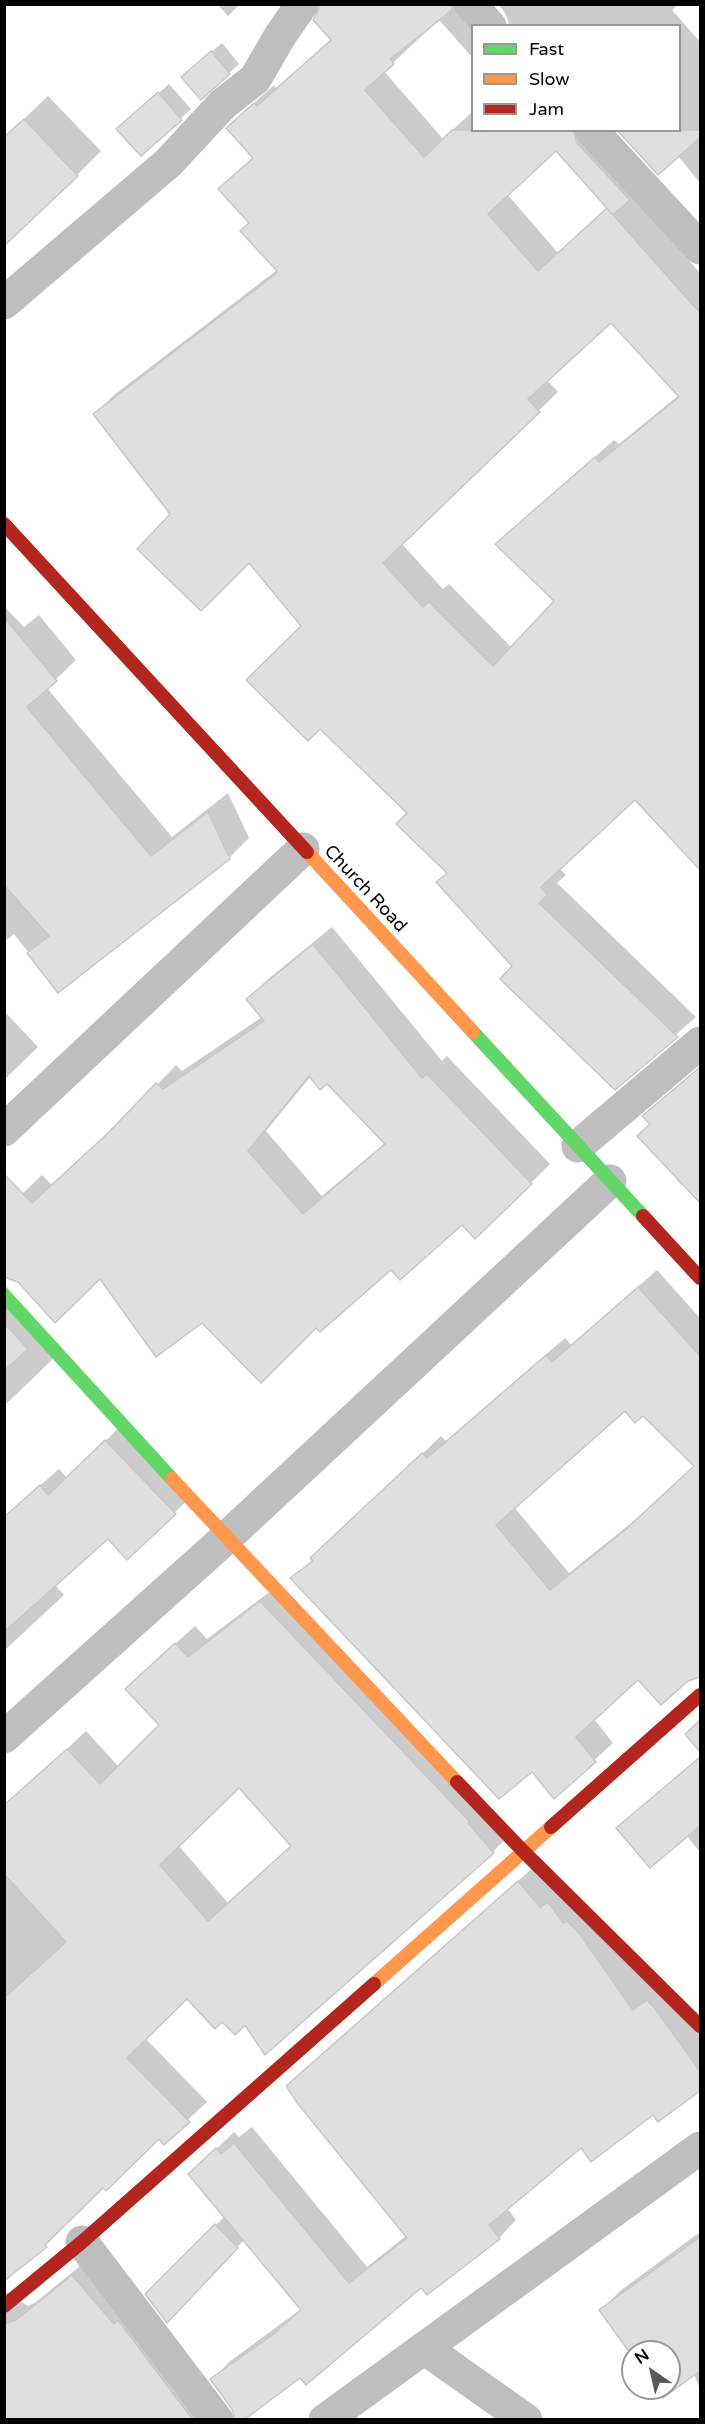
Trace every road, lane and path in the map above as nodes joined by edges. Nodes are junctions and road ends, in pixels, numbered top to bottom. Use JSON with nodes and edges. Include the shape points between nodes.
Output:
{"nodes":[{"id":1,"x":302,"y":4,"type":"edge"},
{"id":2,"x":470,"y":4,"type":"edge"},
{"id":3,"x":488,"y":24,"type":"edge"},
{"id":4,"x":593,"y":132,"type":"edge"},
{"id":5,"x":700,"y":248,"type":"edge"},
{"id":6,"x":4,"y":303,"type":"edge"},
{"id":7,"x":4,"y":524,"type":"edge"},
{"id":8,"x":303,"y":849,"type":"junction"},
{"id":9,"x":700,"y":1043,"type":"edge"},
{"id":10,"x":4,"y":1130,"type":"edge"},
{"id":11,"x":579,"y":1146,"type":"junction"},
{"id":12,"x":610,"y":1181,"type":"junction"},
{"id":13,"x":700,"y":1278,"type":"edge"},
{"id":14,"x":4,"y":1295,"type":"edge"},
{"id":15,"x":226,"y":1538,"type":"junction"},
{"id":16,"x":700,"y":1695,"type":"edge"},
{"id":17,"x":4,"y":1737,"type":"edge"},
{"id":18,"x":523,"y":1851,"type":"junction"},
{"id":19,"x":700,"y":2026,"type":"edge"},
{"id":20,"x":700,"y":2148,"type":"edge"},
{"id":21,"x":82,"y":2242,"type":"junction"},
{"id":22,"x":4,"y":2306,"type":"edge"},
{"id":23,"x":424,"y":2348,"type":"junction"},
{"id":24,"x":217,"y":2420,"type":"edge"},
{"id":25,"x":325,"y":2420,"type":"edge"},
{"id":26,"x":526,"y":2420,"type":"edge"}],
"edges":[{"from":1,"to":6,"type":"street","via":[[255,79],[223,104],[168,163]]},
{"from":2,"to":3,"type":"street"},
{"from":4,"to":5,"type":"street"},
{"from":7,"to":8,"type":"street","name":"Church Road"},
{"from":8,"to":10,"type":"street"},
{"from":8,"to":11,"type":"street","name":"Church Road"},
{"from":9,"to":11,"type":"street"},
{"from":11,"to":12,"type":"street","name":"Church Road"},
{"from":12,"to":13,"type":"street","name":"Church Road"},
{"from":12,"to":15,"type":"street"},
{"from":14,"to":15,"type":"street"},
{"from":15,"to":17,"type":"street"},
{"from":15,"to":18,"type":"street"},
{"from":16,"to":18,"type":"street"},
{"from":18,"to":19,"type":"street"},
{"from":18,"to":21,"type":"street"},
{"from":20,"to":23,"type":"street"},
{"from":21,"to":22,"type":"street"},
{"from":21,"to":24,"type":"street"},
{"from":23,"to":25,"type":"street"},
{"from":23,"to":26,"type":"street"}]}
